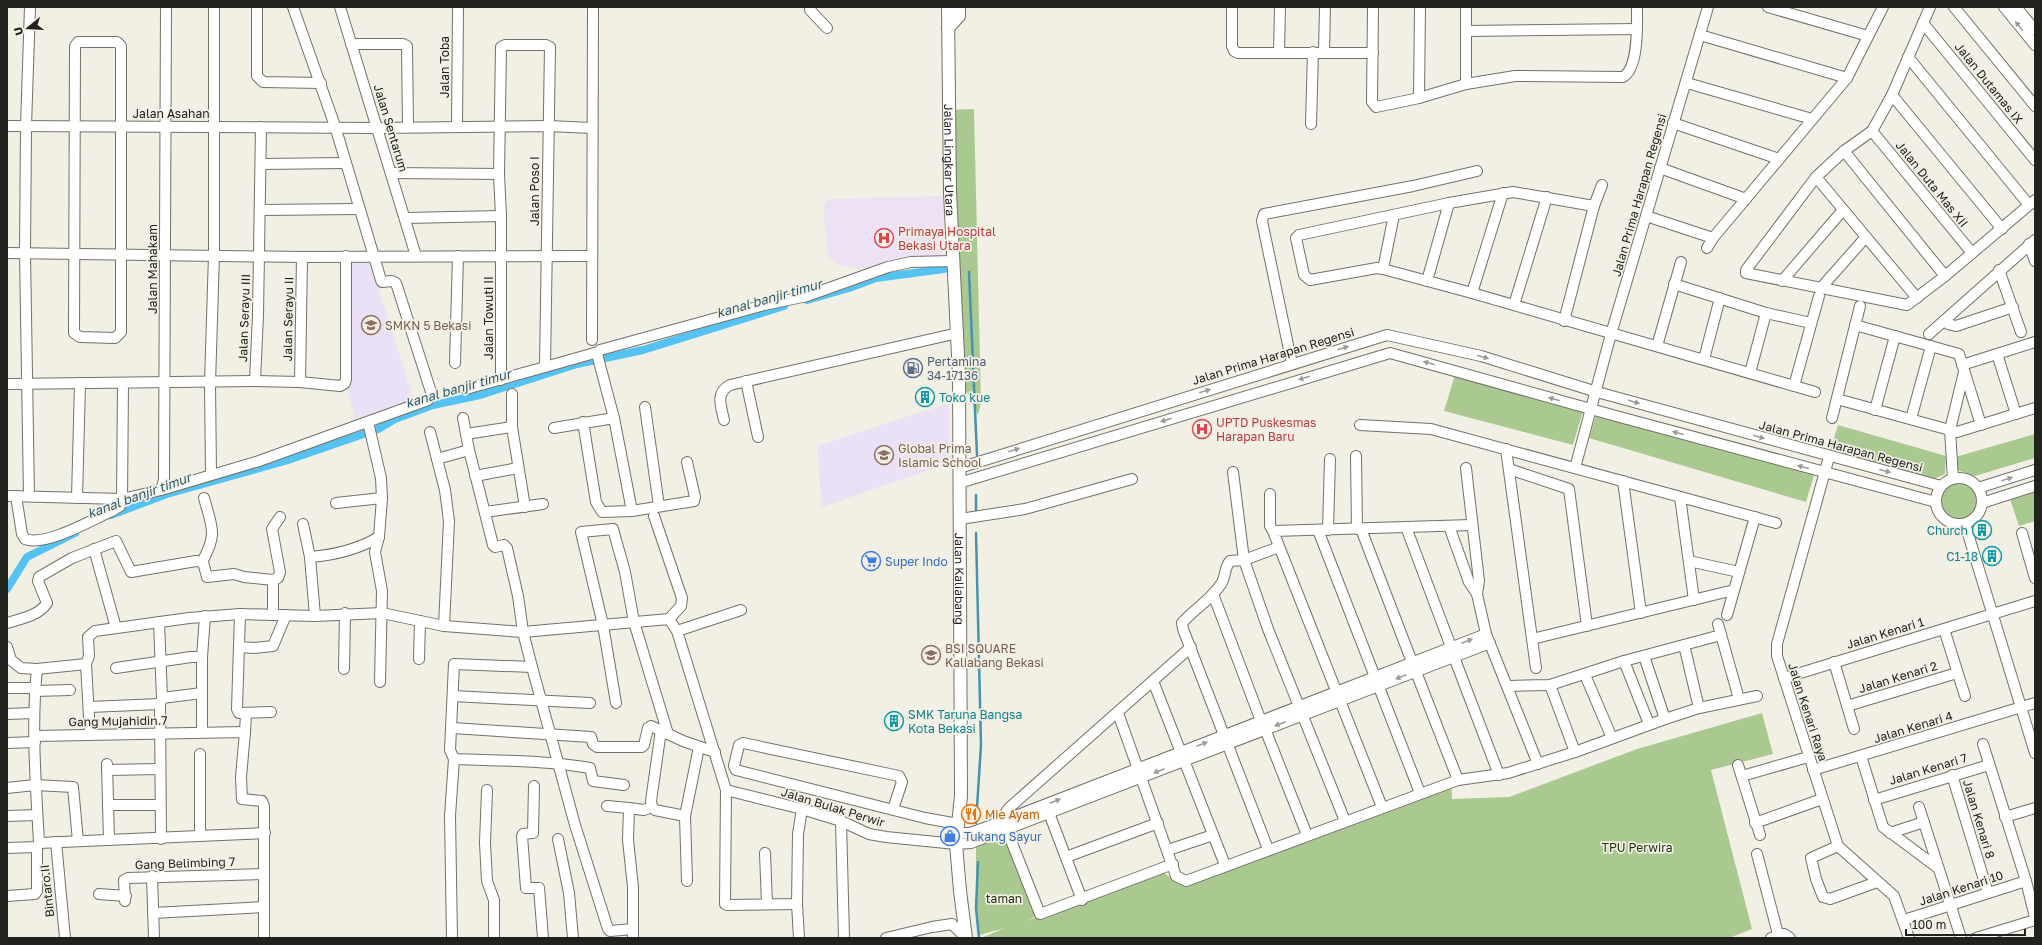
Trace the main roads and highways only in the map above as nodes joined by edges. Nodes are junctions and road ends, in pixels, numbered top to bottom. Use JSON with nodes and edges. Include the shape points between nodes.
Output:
{"nodes":[{"id":1,"x":948,"y":7,"type":"edge"},
{"id":2,"x":959,"y":7,"type":"edge"},
{"id":3,"x":948,"y":28,"type":"junction"},
{"id":4,"x":959,"y":483,"type":"joint"},
{"id":5,"x":966,"y":938,"type":"edge"}],
"edges":[{"from":1,"to":3,"type":"main road","name":"Jalan Lingkar Utara"},
{"from":2,"to":3,"type":"main road","via":[[959,16]]},
{"from":3,"to":4,"type":"main road","name":"Jalan Lingkar Utara","via":[[952,264],[969,465]]},
{"from":4,"to":5,"type":"main road","name":"Jalan Kaliabang","via":[[964,518],[961,770],[957,834]]}]}
